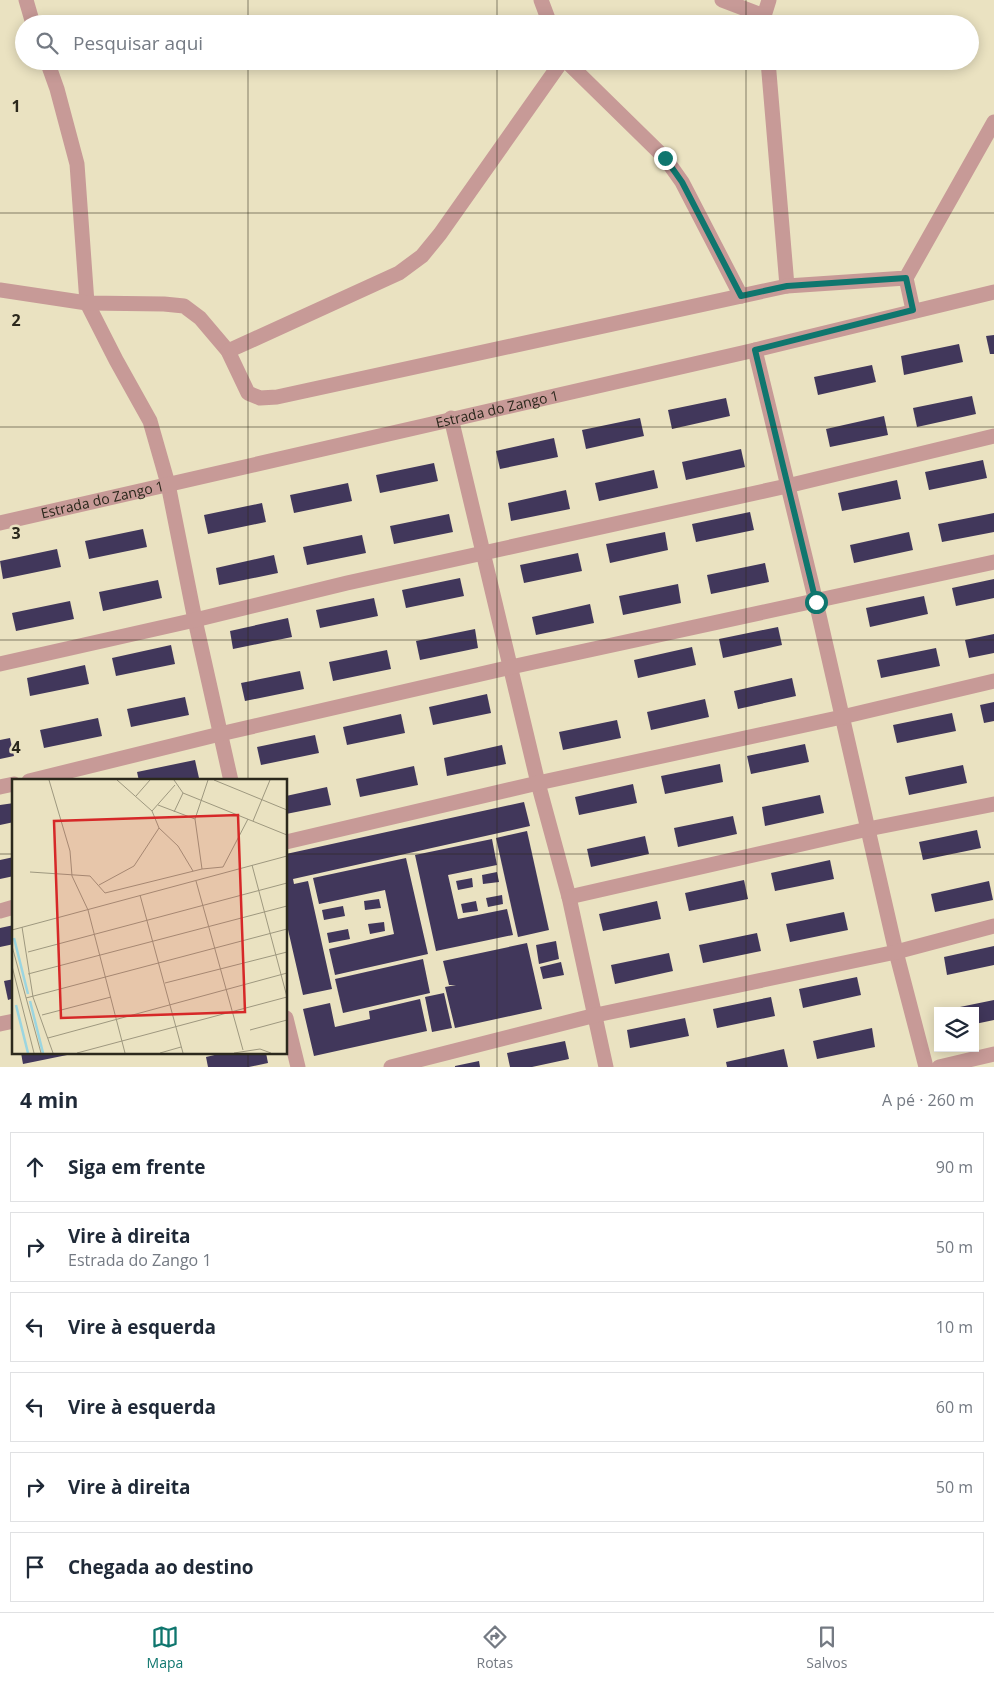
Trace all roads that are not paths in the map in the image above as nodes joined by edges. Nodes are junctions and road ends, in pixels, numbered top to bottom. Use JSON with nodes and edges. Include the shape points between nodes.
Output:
{"nodes":[{"id":1,"x":26,"y":0,"type":"edge"},
{"id":2,"x":541,"y":0,"type":"edge"},
{"id":3,"x":722,"y":0,"type":"edge"},
{"id":4,"x":770,"y":0,"type":"edge"},
{"id":5,"x":30,"y":15,"type":"edge"},
{"id":6,"x":547,"y":15,"type":"edge"},
{"id":7,"x":754,"y":15,"type":"edge"},
{"id":8,"x":766,"y":15,"type":"edge"},
{"id":9,"x":50,"y":70,"type":"edge"},
{"id":10,"x":556,"y":70,"type":"edge"},
{"id":11,"x":575,"y":70,"type":"edge"},
{"id":12,"x":769,"y":70,"type":"edge"},
{"id":13,"x":994,"y":122,"type":"edge"},
{"id":14,"x":906,"y":278,"type":"junction"},
{"id":15,"x":787,"y":286,"type":"junction"},
{"id":16,"x":0,"y":290,"type":"edge"},
{"id":17,"x":994,"y":292,"type":"edge"},
{"id":18,"x":741,"y":296,"type":"junction"},
{"id":19,"x":87,"y":302,"type":"junction"},
{"id":20,"x":913,"y":310,"type":"junction"},
{"id":21,"x":755,"y":350,"type":"junction"},
{"id":22,"x":228,"y":351,"type":"junction"},
{"id":23,"x":452,"y":418,"type":"junction"},
{"id":24,"x":994,"y":436,"type":"edge"},
{"id":25,"x":168,"y":484,"type":"junction"},
{"id":26,"x":787,"y":486,"type":"junction"},
{"id":27,"x":0,"y":523,"type":"edge"},
{"id":28,"x":484,"y":554,"type":"junction"},
{"id":29,"x":994,"y":562,"type":"edge"},
{"id":30,"x":816,"y":602,"type":"junction"},
{"id":31,"x":195,"y":620,"type":"junction"},
{"id":32,"x":0,"y":664,"type":"edge"},
{"id":33,"x":510,"y":667,"type":"junction"},
{"id":34,"x":994,"y":681,"type":"edge"},
{"id":35,"x":842,"y":717,"type":"junction"},
{"id":36,"x":220,"y":734,"type":"junction"},
{"id":37,"x":37,"y":779,"type":"edge"},
{"id":38,"x":231,"y":779,"type":"edge"},
{"id":39,"x":538,"y":783,"type":"junction"},
{"id":40,"x":994,"y":804,"type":"edge"},
{"id":41,"x":868,"y":829,"type":"junction"},
{"id":42,"x":288,"y":842,"type":"edge"},
{"id":43,"x":569,"y":897,"type":"junction"},
{"id":44,"x":994,"y":926,"type":"edge"},
{"id":45,"x":896,"y":952,"type":"junction"},
{"id":46,"x":596,"y":1015,"type":"junction"},
{"id":47,"x":288,"y":1026,"type":"edge"},
{"id":48,"x":994,"y":1054,"type":"edge"},
{"id":49,"x":298,"y":1067,"type":"edge"},
{"id":50,"x":391,"y":1067,"type":"edge"},
{"id":51,"x":606,"y":1067,"type":"edge"},
{"id":52,"x":926,"y":1067,"type":"edge"},
{"id":53,"x":939,"y":1067,"type":"edge"}],
"edges":[{"from":1,"to":5,"type":"street"},
{"from":2,"to":6,"type":"street"},
{"from":3,"to":7,"type":"street"},
{"from":4,"to":8,"type":"street"},
{"from":9,"to":19,"type":"street","via":[[77,164]]},
{"from":10,"to":22,"type":"street","via":[[422,256],[399,273]]},
{"from":11,"to":18,"type":"street","via":[[665,158],[682,182]]},
{"from":12,"to":15,"type":"street"},
{"from":13,"to":14,"type":"street"},
{"from":14,"to":15,"type":"street"},
{"from":14,"to":20,"type":"street"},
{"from":15,"to":18,"type":"street"},
{"from":16,"to":19,"type":"street"},
{"from":17,"to":20,"type":"street","name":"Estrada do Zango 1"},
{"from":18,"to":22,"type":"street","via":[[277,397],[260,398],[248,393]]},
{"from":19,"to":22,"type":"street","via":[[184,306],[200,318]]},
{"from":19,"to":25,"type":"street","via":[[150,421]]},
{"from":20,"to":21,"type":"street","name":"Estrada do Zango 1"},
{"from":21,"to":23,"type":"street","name":"Estrada do Zango 1"},
{"from":21,"to":26,"type":"street"},
{"from":23,"to":25,"type":"street","name":"Estrada do Zango 1"},
{"from":23,"to":28,"type":"street"},
{"from":24,"to":26,"type":"street"},
{"from":25,"to":27,"type":"street","name":"Estrada do Zango 1"},
{"from":25,"to":31,"type":"street"},
{"from":26,"to":28,"type":"street"},
{"from":26,"to":30,"type":"street"},
{"from":28,"to":31,"type":"street"},
{"from":28,"to":33,"type":"street"},
{"from":29,"to":30,"type":"street"},
{"from":30,"to":33,"type":"street"},
{"from":30,"to":35,"type":"street"},
{"from":31,"to":32,"type":"street"},
{"from":31,"to":36,"type":"street"},
{"from":33,"to":36,"type":"street"},
{"from":33,"to":39,"type":"street"},
{"from":34,"to":35,"type":"street"},
{"from":35,"to":39,"type":"street"},
{"from":35,"to":41,"type":"street"},
{"from":36,"to":37,"type":"street"},
{"from":36,"to":38,"type":"street"},
{"from":39,"to":42,"type":"street"},
{"from":39,"to":43,"type":"street"},
{"from":40,"to":41,"type":"street"},
{"from":41,"to":43,"type":"street"},
{"from":41,"to":45,"type":"street"},
{"from":43,"to":46,"type":"street"},
{"from":44,"to":45,"type":"street"},
{"from":45,"to":46,"type":"street"},
{"from":45,"to":52,"type":"street"},
{"from":46,"to":50,"type":"street"},
{"from":46,"to":51,"type":"street"},
{"from":47,"to":49,"type":"street"},
{"from":48,"to":53,"type":"street"}]}
